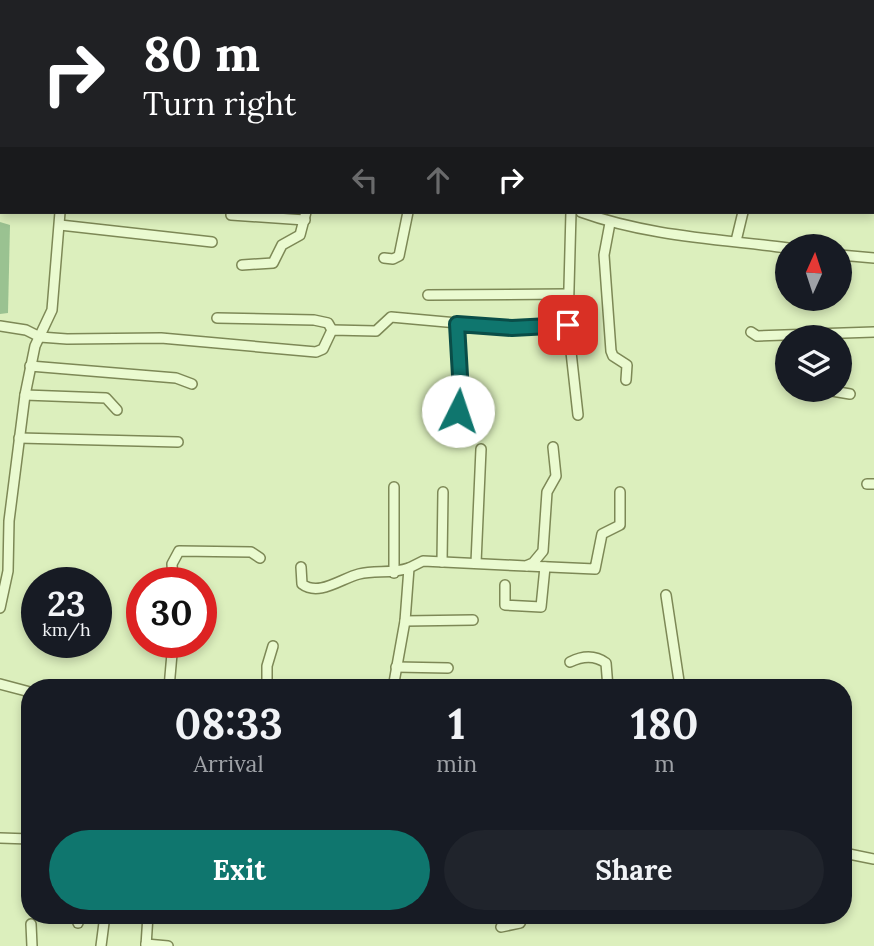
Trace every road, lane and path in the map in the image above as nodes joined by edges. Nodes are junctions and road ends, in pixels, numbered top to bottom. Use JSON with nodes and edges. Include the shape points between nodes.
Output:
{"nodes":[{"id":1,"x":60,"y":214,"type":"edge"},
{"id":2,"x":408,"y":214,"type":"edge"},
{"id":3,"x":571,"y":214,"type":"edge"},
{"id":4,"x":586,"y":214,"type":"edge"},
{"id":5,"x":743,"y":214,"type":"edge"},
{"id":6,"x":231,"y":215,"type":"dead end"},
{"id":7,"x":305,"y":216,"type":"edge"},
{"id":8,"x":610,"y":223,"type":"junction"},
{"id":9,"x":60,"y":225,"type":"junction"},
{"id":10,"x":736,"y":241,"type":"junction"},
{"id":11,"x":212,"y":242,"type":"dead end"},
{"id":12,"x":775,"y":246,"type":"edge"},
{"id":13,"x":852,"y":256,"type":"edge"},
{"id":14,"x":384,"y":258,"type":"dead end"},
{"id":15,"x":874,"y":258,"type":"edge"},
{"id":16,"x":242,"y":265,"type":"dead end"},
{"id":17,"x":568,"y":294,"type":"junction"},
{"id":18,"x":428,"y":295,"type":"dead end"},
{"id":19,"x":217,"y":318,"type":"dead end"},
{"id":20,"x":457,"y":324,"type":"junction"},
{"id":21,"x":568,"y":325,"type":"junction"},
{"id":22,"x":0,"y":326,"type":"edge"},
{"id":23,"x":332,"y":330,"type":"junction"},
{"id":24,"x":751,"y":332,"type":"dead end"},
{"id":25,"x":874,"y":332,"type":"edge"},
{"id":26,"x":852,"y":333,"type":"edge"},
{"id":27,"x":40,"y":337,"type":"junction"},
{"id":28,"x":775,"y":337,"type":"edge"},
{"id":29,"x":30,"y":366,"type":"junction"},
{"id":30,"x":626,"y":380,"type":"dead end"},
{"id":31,"x":192,"y":384,"type":"dead end"},
{"id":32,"x":24,"y":395,"type":"junction"},
{"id":33,"x":117,"y":410,"type":"dead end"},
{"id":34,"x":432,"y":414,"type":"dead end"},
{"id":35,"x":578,"y":415,"type":"dead end"},
{"id":36,"x":19,"y":438,"type":"junction"},
{"id":37,"x":178,"y":442,"type":"dead end"},
{"id":38,"x":553,"y":447,"type":"dead end"},
{"id":39,"x":481,"y":449,"type":"dead end"},
{"id":40,"x":394,"y":487,"type":"dead end"},
{"id":41,"x":443,"y":492,"type":"dead end"},
{"id":42,"x":620,"y":492,"type":"dead end"},
{"id":43,"x":4,"y":523,"type":"edge"},
{"id":44,"x":260,"y":558,"type":"dead end"},
{"id":45,"x":442,"y":562,"type":"junction"},
{"id":46,"x":476,"y":562,"type":"junction"},
{"id":47,"x":526,"y":566,"type":"junction"},
{"id":48,"x":172,"y":567,"type":"edge"},
{"id":49,"x":301,"y":567,"type":"dead end"},
{"id":50,"x":545,"y":567,"type":"junction"},
{"id":51,"x":408,"y":568,"type":"junction"},
{"id":52,"x":394,"y":573,"type":"junction"},
{"id":53,"x":505,"y":585,"type":"dead end"},
{"id":54,"x":666,"y":595,"type":"dead end"},
{"id":55,"x":0,"y":608,"type":"edge"},
{"id":56,"x":473,"y":620,"type":"dead end"},
{"id":57,"x":405,"y":621,"type":"junction"},
{"id":58,"x":273,"y":646,"type":"dead end"},
{"id":59,"x":172,"y":658,"type":"edge"},
{"id":60,"x":570,"y":662,"type":"dead end"},
{"id":61,"x":397,"y":667,"type":"junction"},
{"id":62,"x":448,"y":668,"type":"dead end"},
{"id":63,"x":170,"y":679,"type":"edge"},
{"id":64,"x":267,"y":679,"type":"edge"},
{"id":65,"x":395,"y":679,"type":"edge"},
{"id":66,"x":607,"y":679,"type":"edge"},
{"id":67,"x":680,"y":679,"type":"edge"},
{"id":68,"x":0,"y":684,"type":"edge"},
{"id":69,"x":21,"y":690,"type":"edge"},
{"id":70,"x":0,"y":838,"type":"edge"},
{"id":71,"x":21,"y":839,"type":"edge"},
{"id":72,"x":852,"y":855,"type":"edge"},
{"id":73,"x":874,"y":859,"type":"edge"},
{"id":74,"x":31,"y":924,"type":"dead end"},
{"id":75,"x":104,"y":924,"type":"edge"},
{"id":76,"x":147,"y":924,"type":"edge"},
{"id":77,"x":515,"y":924,"type":"edge"},
{"id":78,"x":501,"y":927,"type":"dead end"},
{"id":79,"x":146,"y":945,"type":"edge"},
{"id":80,"x":32,"y":946,"type":"edge"},
{"id":81,"x":101,"y":946,"type":"edge"},
{"id":82,"x":168,"y":946,"type":"edge"}],
"edges":[{"from":1,"to":9,"type":"street"},
{"from":2,"to":14,"type":"street","via":[[399,256]]},
{"from":3,"to":17,"type":"street"},
{"from":4,"to":8,"type":"street"},
{"from":5,"to":10,"type":"street"},
{"from":6,"to":7,"type":"street"},
{"from":7,"to":16,"type":"street","via":[[300,235],[282,245],[273,263]]},
{"from":8,"to":10,"type":"street"},
{"from":8,"to":30,"type":"street","via":[[604,259],[611,351],[628,366]]},
{"from":9,"to":11,"type":"street"},
{"from":9,"to":27,"type":"street","via":[[52,310]]},
{"from":10,"to":12,"type":"street"},
{"from":13,"to":15,"type":"street"},
{"from":17,"to":18,"type":"street"},
{"from":17,"to":21,"type":"street"},
{"from":19,"to":23,"type":"street","via":[[314,320],[328,323]]},
{"from":20,"to":21,"type":"street","via":[[512,328]]},
{"from":20,"to":23,"type":"street","via":[[391,317],[377,331]]},
{"from":20,"to":34,"type":"street","via":[[460,409]]},
{"from":21,"to":35,"type":"street"},
{"from":22,"to":27,"type":"street"},
{"from":23,"to":27,"type":"street","via":[[323,349],[316,352],[161,338],[83,341]]},
{"from":24,"to":28,"type":"street"},
{"from":25,"to":26,"type":"street"},
{"from":27,"to":29,"type":"street"},
{"from":29,"to":31,"type":"street","via":[[176,378]]},
{"from":29,"to":32,"type":"street"},
{"from":32,"to":33,"type":"street","via":[[106,398]]},
{"from":32,"to":36,"type":"street"},
{"from":36,"to":37,"type":"street"},
{"from":36,"to":43,"type":"street"},
{"from":38,"to":47,"type":"street","via":[[555,476],[547,492],[543,551]]},
{"from":39,"to":46,"type":"street"},
{"from":40,"to":52,"type":"street"},
{"from":41,"to":45,"type":"street"},
{"from":42,"to":50,"type":"street","via":[[620,525],[602,534],[597,567]]},
{"from":43,"to":55,"type":"street","via":[[8,571]]},
{"from":44,"to":48,"type":"street","via":[[251,552],[179,551]]},
{"from":45,"to":46,"type":"street"},
{"from":45,"to":51,"type":"street","via":[[423,561]]},
{"from":46,"to":47,"type":"street"},
{"from":47,"to":50,"type":"street"},
{"from":49,"to":52,"type":"street","via":[[300,582],[309,588],[362,573]]},
{"from":50,"to":53,"type":"street","via":[[541,607],[505,605]]},
{"from":51,"to":52,"type":"street"},
{"from":51,"to":57,"type":"street"},
{"from":54,"to":67,"type":"street"},
{"from":56,"to":57,"type":"street"},
{"from":57,"to":61,"type":"street"},
{"from":58,"to":64,"type":"street"},
{"from":59,"to":63,"type":"street"},
{"from":60,"to":66,"type":"street","via":[[601,660],[606,663]]},
{"from":61,"to":62,"type":"street"},
{"from":61,"to":65,"type":"street"},
{"from":68,"to":69,"type":"street"},
{"from":70,"to":71,"type":"street"},
{"from":72,"to":73,"type":"street"},
{"from":74,"to":80,"type":"street"},
{"from":75,"to":81,"type":"street"},
{"from":76,"to":79,"type":"street"},
{"from":77,"to":78,"type":"street"},
{"from":79,"to":82,"type":"street"}]}
